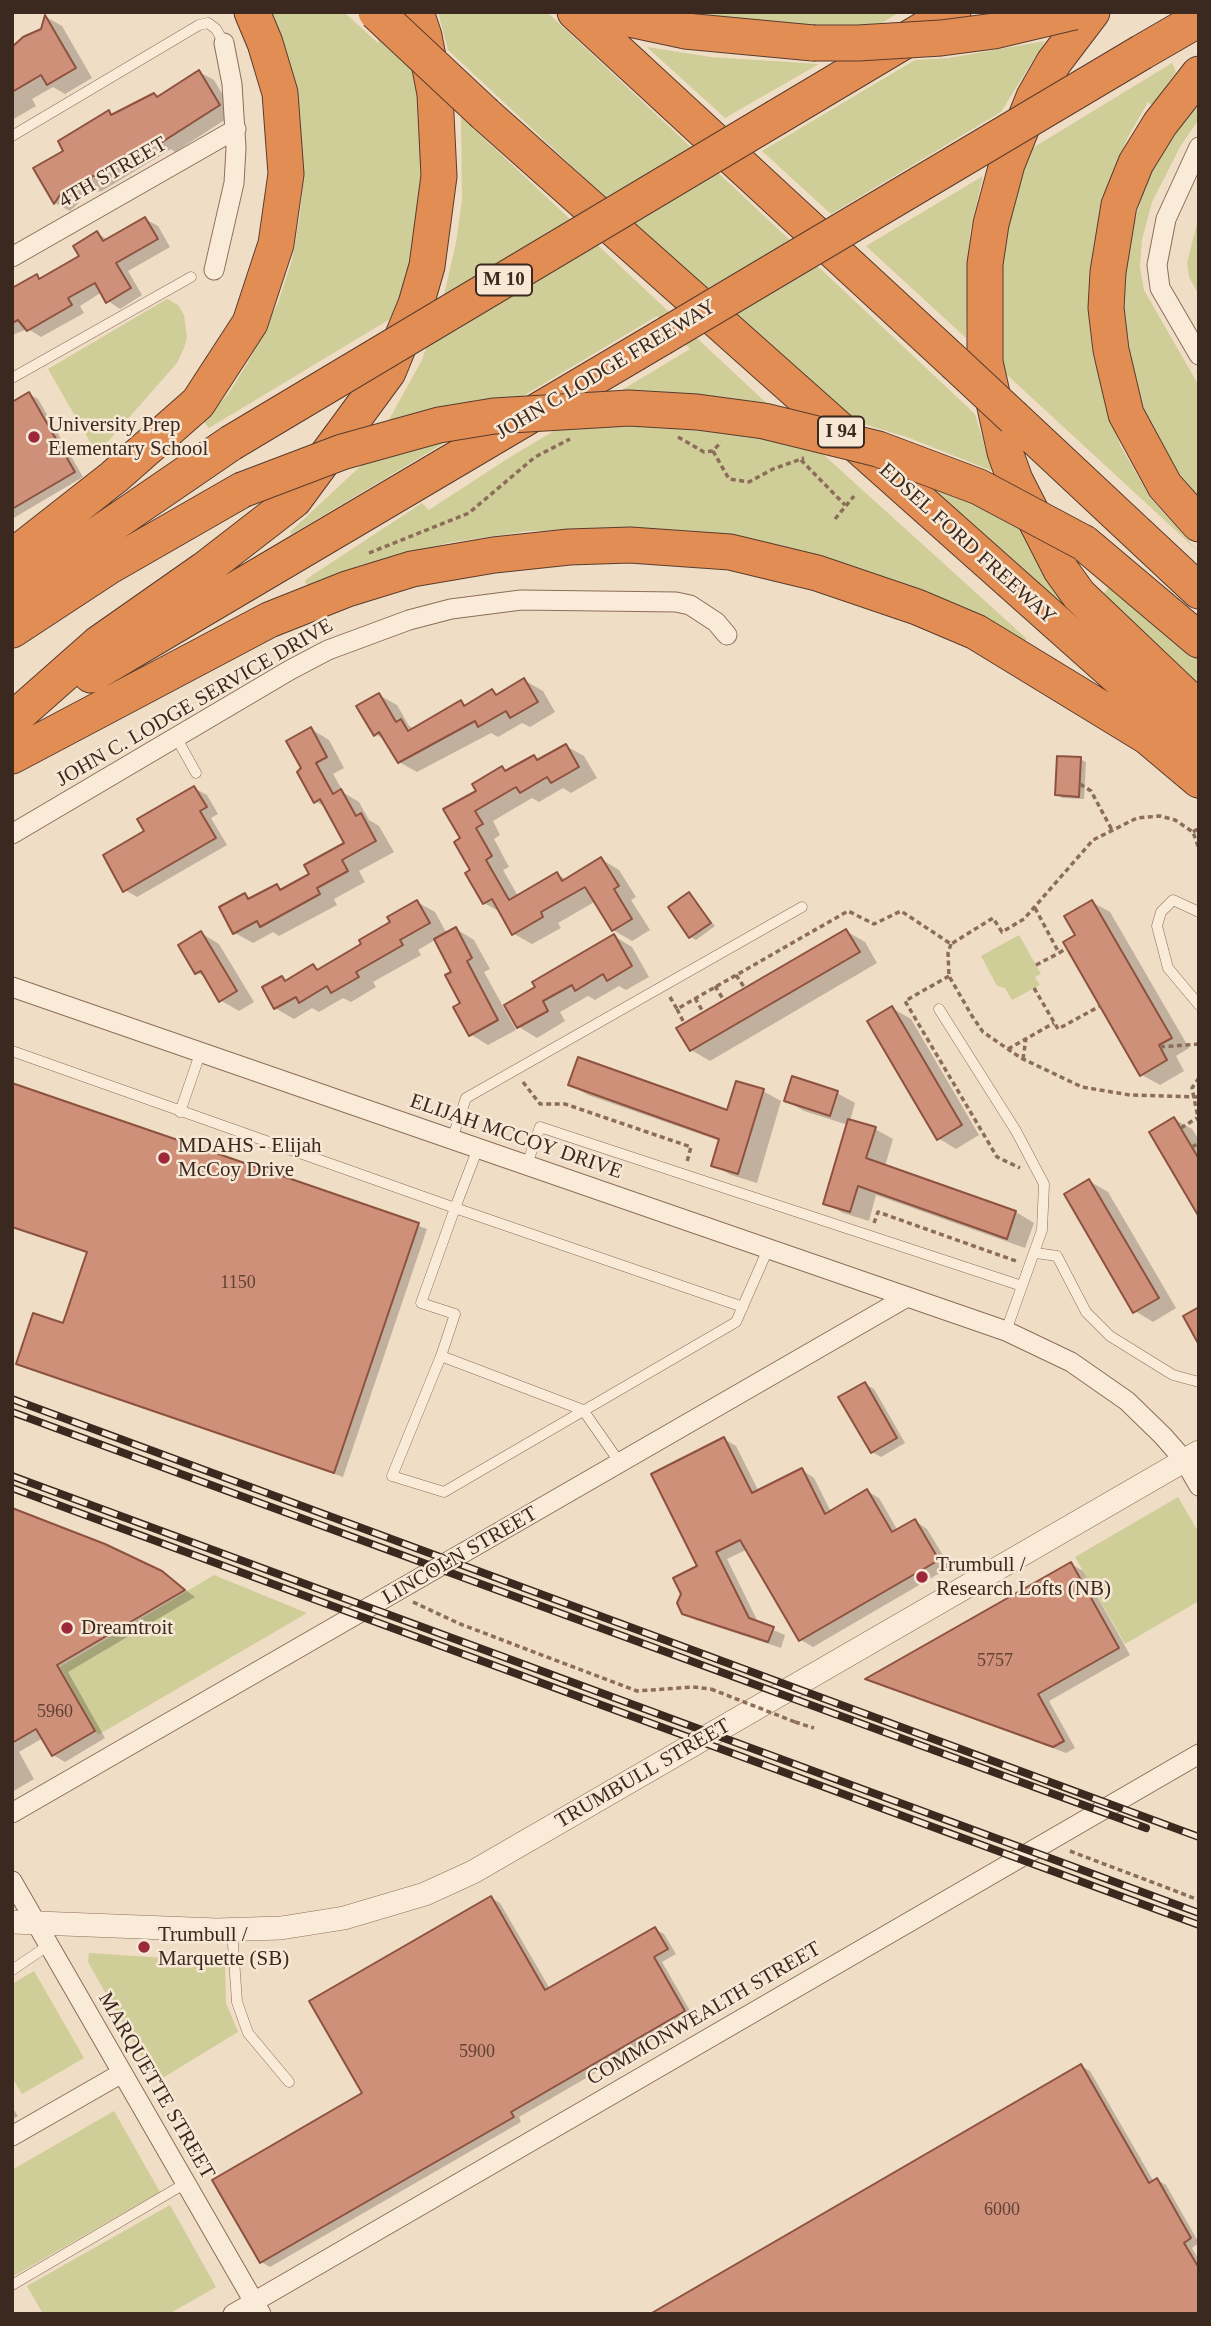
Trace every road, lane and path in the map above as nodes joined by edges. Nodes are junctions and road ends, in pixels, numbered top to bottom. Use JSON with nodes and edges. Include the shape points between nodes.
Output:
{"nodes":[{"id":1,"x":252,"y":12,"type":"edge"},
{"id":2,"x":376,"y":12,"type":"edge"},
{"id":3,"x":416,"y":12,"type":"edge"},
{"id":4,"x":575,"y":12,"type":"edge"},
{"id":5,"x":596,"y":12,"type":"edge"},
{"id":6,"x":953,"y":12,"type":"edge"},
{"id":7,"x":1074,"y":12,"type":"edge"},
{"id":8,"x":1092,"y":12,"type":"edge"},
{"id":9,"x":1199,"y":19,"type":"edge"},
{"id":10,"x":224,"y":43,"type":"joint"},
{"id":11,"x":1199,"y":74,"type":"edge"},
{"id":12,"x":236,"y":129,"type":"junction"},
{"id":13,"x":12,"y":136,"type":"edge"},
{"id":14,"x":1199,"y":147,"type":"edge"},
{"id":15,"x":12,"y":257,"type":"edge"},
{"id":16,"x":214,"y":270,"type":"dead end"},
{"id":17,"x":191,"y":277,"type":"dead end"},
{"id":18,"x":1199,"y":355,"type":"edge"},
{"id":19,"x":12,"y":378,"type":"edge"},
{"id":20,"x":665,"y":436,"type":"dead end"},
{"id":21,"x":574,"y":437,"type":"dead end"},
{"id":22,"x":724,"y":438,"type":"dead end"},
{"id":23,"x":713,"y":451,"type":"junction"},
{"id":24,"x":808,"y":456,"type":"dead end"},
{"id":25,"x":802,"y":460,"type":"junction"},
{"id":26,"x":854,"y":496,"type":"dead end"},
{"id":27,"x":845,"y":505,"type":"junction"},
{"id":28,"x":835,"y":519,"type":"dead end"},
{"id":29,"x":1199,"y":524,"type":"edge"},
{"id":30,"x":366,"y":554,"type":"dead end"},
{"id":31,"x":12,"y":557,"type":"edge"},
{"id":32,"x":1199,"y":591,"type":"edge"},
{"id":33,"x":12,"y":593,"type":"edge"},
{"id":34,"x":12,"y":630,"type":"edge"},
{"id":35,"x":727,"y":635,"type":"dead end"},
{"id":36,"x":1199,"y":640,"type":"edge"},
{"id":37,"x":1199,"y":709,"type":"edge"},
{"id":38,"x":12,"y":721,"type":"edge"},
{"id":39,"x":176,"y":737,"type":"junction"},
{"id":40,"x":1199,"y":748,"type":"edge"},
{"id":41,"x":12,"y":756,"type":"edge"},
{"id":42,"x":196,"y":773,"type":"dead end"},
{"id":43,"x":1199,"y":779,"type":"edge"},
{"id":44,"x":1080,"y":784,"type":"dead end"},
{"id":45,"x":1199,"y":828,"type":"edge"},
{"id":46,"x":1112,"y":830,"type":"junction"},
{"id":47,"x":1192,"y":832,"type":"junction"},
{"id":48,"x":12,"y":834,"type":"edge"},
{"id":49,"x":1199,"y":849,"type":"edge"},
{"id":50,"x":802,"y":907,"type":"dead end"},
{"id":51,"x":1035,"y":908,"type":"junction"},
{"id":52,"x":1199,"y":912,"type":"edge"},
{"id":53,"x":951,"y":944,"type":"junction"},
{"id":54,"x":1067,"y":948,"type":"dead end"},
{"id":55,"x":1059,"y":953,"type":"junction"},
{"id":56,"x":1036,"y":965,"type":"dead end"},
{"id":57,"x":736,"y":975,"type":"junction"},
{"id":58,"x":949,"y":976,"type":"junction"},
{"id":59,"x":664,"y":985,"type":"junction"},
{"id":60,"x":715,"y":986,"type":"junction"},
{"id":61,"x":12,"y":987,"type":"edge"},
{"id":62,"x":744,"y":987,"type":"dead end"},
{"id":63,"x":1034,"y":988,"type":"dead end"},
{"id":64,"x":695,"y":998,"type":"junction"},
{"id":65,"x":723,"y":999,"type":"dead end"},
{"id":66,"x":1199,"y":1005,"type":"edge"},
{"id":67,"x":1100,"y":1006,"type":"dead end"},
{"id":68,"x":677,"y":1009,"type":"junction"},
{"id":69,"x":939,"y":1009,"type":"dead end"},
{"id":70,"x":703,"y":1012,"type":"dead end"},
{"id":71,"x":684,"y":1023,"type":"dead end"},
{"id":72,"x":1054,"y":1023,"type":"junction"},
{"id":73,"x":1026,"y":1038,"type":"junction"},
{"id":74,"x":1199,"y":1044,"type":"edge"},
{"id":75,"x":1160,"y":1048,"type":"dead end"},
{"id":76,"x":1007,"y":1049,"type":"junction"},
{"id":77,"x":12,"y":1051,"type":"edge"},
{"id":78,"x":201,"y":1051,"type":"junction"},
{"id":79,"x":1023,"y":1059,"type":"junction"},
{"id":80,"x":516,"y":1070,"type":"junction"},
{"id":81,"x":1199,"y":1078,"type":"edge"},
{"id":82,"x":1196,"y":1098,"type":"edge"},
{"id":83,"x":180,"y":1112,"type":"junction"},
{"id":84,"x":1197,"y":1118,"type":"junction"},
{"id":85,"x":1199,"y":1123,"type":"edge"},
{"id":86,"x":1181,"y":1128,"type":"dead end"},
{"id":87,"x":452,"y":1139,"type":"junction"},
{"id":88,"x":1199,"y":1143,"type":"edge"},
{"id":89,"x":1192,"y":1147,"type":"dead end"},
{"id":90,"x":478,"y":1148,"type":"junction"},
{"id":91,"x":527,"y":1164,"type":"junction"},
{"id":92,"x":687,"y":1164,"type":"dead end"},
{"id":93,"x":1028,"y":1172,"type":"dead end"},
{"id":94,"x":455,"y":1208,"type":"junction"},
{"id":95,"x":872,"y":1228,"type":"dead end"},
{"id":96,"x":768,"y":1249,"type":"junction"},
{"id":97,"x":1021,"y":1250,"type":"dead end"},
{"id":98,"x":1036,"y":1253,"type":"junction"},
{"id":99,"x":1016,"y":1261,"type":"junction"},
{"id":100,"x":1009,"y":1281,"type":"junction"},
{"id":101,"x":1023,"y":1286,"type":"junction"},
{"id":102,"x":907,"y":1297,"type":"junction"},
{"id":103,"x":743,"y":1307,"type":"junction"},
{"id":104,"x":1006,"y":1331,"type":"junction"},
{"id":105,"x":441,"y":1356,"type":"junction"},
{"id":106,"x":1199,"y":1382,"type":"edge"},
{"id":107,"x":583,"y":1410,"type":"junction"},
{"id":108,"x":1191,"y":1456,"type":"edge"},
{"id":109,"x":620,"y":1464,"type":"junction"},
{"id":110,"x":1199,"y":1486,"type":"edge"},
{"id":111,"x":396,"y":1593,"type":"junction"},
{"id":112,"x":814,"y":1728,"type":"dead end"},
{"id":113,"x":1199,"y":1754,"type":"edge"},
{"id":114,"x":12,"y":1813,"type":"edge"},
{"id":115,"x":1055,"y":1838,"type":"junction"},
{"id":116,"x":12,"y":1881,"type":"edge"},
{"id":117,"x":1199,"y":1900,"type":"edge"},
{"id":118,"x":12,"y":1922,"type":"edge"},
{"id":119,"x":36,"y":1923,"type":"junction"},
{"id":120,"x":232,"y":1930,"type":"junction"},
{"id":121,"x":49,"y":1945,"type":"junction"},
{"id":122,"x":12,"y":1970,"type":"edge"},
{"id":123,"x":122,"y":2073,"type":"junction"},
{"id":124,"x":289,"y":2082,"type":"dead end"},
{"id":125,"x":12,"y":2136,"type":"edge"},
{"id":126,"x":186,"y":2183,"type":"junction"},
{"id":127,"x":12,"y":2285,"type":"edge"},
{"id":128,"x":257,"y":2308,"type":"edge"},
{"id":129,"x":233,"y":2314,"type":"edge"}],
"edges":[{"from":1,"to":31,"type":"highway","via":[[280,93],[286,174],[276,244],[250,323],[198,403]]},
{"from":2,"to":40,"type":"highway","name":"EDSEL FORD FREEWAY","number":"I 94","bridge":true},
{"from":3,"to":38,"type":"highway","via":[[435,94],[439,176],[426,266],[388,372],[294,500],[98,644]]},
{"from":4,"to":32,"type":"highway","bridge":true},
{"from":5,"to":7,"type":"highway","bridge":true,"via":[[685,31],[769,41],[858,43],[994,31]]},
{"from":6,"to":33,"type":"highway","number":"M 10","bridge":true,"via":[[232,443]]},
{"from":8,"to":37,"type":"highway","via":[[1034,97],[1007,164],[985,264],[985,362],[1004,452],[1061,570],[1079,595]]},
{"from":9,"to":38,"type":"highway","name":"JOHN C LODGE FREEWAY","bridge":true,"via":[[323,544]]},
{"from":10,"to":12,"type":"street"},
{"from":10,"to":13,"type":"lane","via":[[208,23],[199,25]]},
{"from":11,"to":29,"type":"highway","via":[[1160,124],[1127,184],[1119,205],[1106,308],[1126,414],[1165,486]]},
{"from":12,"to":15,"type":"street","name":"4TH STREET"},
{"from":12,"to":16,"type":"street","via":[[234,183]]},
{"from":14,"to":18,"type":"street","via":[[1178,186],[1158,251],[1160,288]]},
{"from":17,"to":19,"type":"lane"},
{"from":20,"to":23,"type":"path"},
{"from":21,"to":30,"type":"path","via":[[535,457],[469,513]]},
{"from":22,"to":23,"type":"path"},
{"from":23,"to":25,"type":"path","via":[[729,480],[750,482]]},
{"from":24,"to":25,"type":"path"},
{"from":25,"to":27,"type":"path"},
{"from":26,"to":27,"type":"path"},
{"from":27,"to":28,"type":"path"},
{"from":34,"to":36,"type":"highway","bridge":true,"via":[[242,490],[342,452],[461,421],[629,408],[764,421],[878,449],[979,487],[1084,543]]},
{"from":35,"to":39,"type":"street","name":"JOHN C. LODGE SERVICE DRIVE","via":[[716,621],[676,602],[535,599],[451,609],[328,650]]},
{"from":39,"to":42,"type":"lane"},
{"from":39,"to":48,"type":"street","name":"JOHN C. LODGE SERVICE DRIVE"},
{"from":41,"to":43,"type":"highway","via":[[330,590],[412,569],[531,551],[630,545],[730,552],[817,573],[917,607],[976,632],[1147,737]]},
{"from":44,"to":46,"type":"path","via":[[1091,791]]},
{"from":45,"to":47,"type":"path"},
{"from":46,"to":47,"type":"path","via":[[1137,818],[1160,816]]},
{"from":46,"to":51,"type":"path","via":[[1093,840]]},
{"from":47,"to":49,"type":"path"},
{"from":50,"to":59,"type":"lane"},
{"from":51,"to":53,"type":"path","via":[[1002,932],[993,918]]},
{"from":51,"to":55,"type":"path"},
{"from":52,"to":66,"type":"lane","via":[[1173,900],[1161,912],[1157,926],[1168,968]]},
{"from":53,"to":57,"type":"path","via":[[901,911],[874,924],[848,911]]},
{"from":53,"to":58,"type":"path"},
{"from":54,"to":55,"type":"path"},
{"from":55,"to":56,"type":"path"},
{"from":57,"to":60,"type":"path"},
{"from":57,"to":62,"type":"path"},
{"from":58,"to":76,"type":"path","via":[[983,1032]]},
{"from":58,"to":93,"type":"path","via":[[905,1001],[997,1157]]},
{"from":59,"to":68,"type":"path"},
{"from":59,"to":80,"type":"lane"},
{"from":60,"to":64,"type":"path"},
{"from":60,"to":65,"type":"path"},
{"from":61,"to":78,"type":"street","name":"ELIJAH MCCOY DRIVE"},
{"from":63,"to":72,"type":"path"},
{"from":64,"to":68,"type":"path"},
{"from":64,"to":70,"type":"path"},
{"from":67,"to":72,"type":"path","via":[[1058,1029]]},
{"from":68,"to":71,"type":"path"},
{"from":69,"to":98,"type":"lane","via":[[1038,1168],[1046,1206]]},
{"from":72,"to":73,"type":"path"},
{"from":73,"to":76,"type":"path"},
{"from":73,"to":79,"type":"path"},
{"from":74,"to":75,"type":"path"},
{"from":76,"to":79,"type":"path"},
{"from":77,"to":83,"type":"lane"},
{"from":78,"to":83,"type":"lane"},
{"from":78,"to":87,"type":"street","name":"ELIJAH MCCOY DRIVE"},
{"from":79,"to":82,"type":"path","via":[[1082,1087]]},
{"from":80,"to":87,"type":"lane","via":[[466,1098]]},
{"from":80,"to":92,"type":"path","via":[[540,1104],[565,1104],[691,1147]]},
{"from":81,"to":82,"type":"path","via":[[1192,1088]]},
{"from":82,"to":84,"type":"path"},
{"from":83,"to":94,"type":"lane"},
{"from":84,"to":85,"type":"path"},
{"from":84,"to":86,"type":"path"},
{"from":87,"to":90,"type":"street","name":"ELIJAH MCCOY DRIVE"},
{"from":88,"to":89,"type":"path"},
{"from":90,"to":91,"type":"street","name":"ELIJAH MCCOY DRIVE"},
{"from":90,"to":94,"type":"lane"},
{"from":91,"to":96,"type":"street","name":"ELIJAH MCCOY DRIVE"},
{"from":91,"to":100,"type":"lane","via":[[540,1127]]},
{"from":94,"to":103,"type":"lane"},
{"from":94,"to":105,"type":"lane","via":[[421,1303],[454,1314]]},
{"from":95,"to":99,"type":"path","via":[[878,1212]]},
{"from":96,"to":102,"type":"street","name":"ELIJAH MCCOY DRIVE"},
{"from":96,"to":103,"type":"lane"},
{"from":97,"to":99,"type":"path"},
{"from":98,"to":101,"type":"lane"},
{"from":98,"to":106,"type":"lane","via":[[1057,1256],[1086,1312],[1111,1336],[1173,1376]]},
{"from":99,"to":100,"type":"path"},
{"from":100,"to":101,"type":"lane"},
{"from":101,"to":104,"type":"lane"},
{"from":102,"to":104,"type":"street","name":"ELIJAH MCCOY DRIVE"},
{"from":102,"to":109,"type":"street","name":"LINCOLN STREET"},
{"from":103,"to":107,"type":"lane","via":[[736,1322]]},
{"from":104,"to":108,"type":"street","name":"ELIJAH MCCOY DRIVE","via":[[1102,1381]]},
{"from":105,"to":107,"type":"lane"},
{"from":105,"to":107,"type":"lane","via":[[392,1476],[443,1492]]},
{"from":107,"to":109,"type":"lane"},
{"from":108,"to":110,"type":"street","name":"ELIJAH MCCOY DRIVE"},
{"from":108,"to":120,"type":"street","name":"TRUMBULL STREET","via":[[473,1872],[425,1894],[364,1913],[312,1924]]},
{"from":109,"to":111,"type":"street","name":"LINCOLN STREET"},
{"from":111,"to":112,"type":"path","bridge":true,"via":[[460,1624],[637,1691],[711,1689]]},
{"from":111,"to":114,"type":"street","name":"LINCOLN STREET"},
{"from":113,"to":115,"type":"street","name":"COMMONWEALTH STREET"},
{"from":115,"to":117,"type":"path","via":[[1070,1851]]},
{"from":115,"to":128,"type":"street","name":"COMMONWEALTH STREET"},
{"from":116,"to":119,"type":"street","name":"MARQUETTE STREET"},
{"from":118,"to":119,"type":"street"},
{"from":119,"to":120,"type":"street","name":"TRUMBULL STREET"},
{"from":119,"to":121,"type":"street","name":"MARQUETTE STREET"},
{"from":120,"to":124,"type":"lane","via":[[237,2002],[248,2033]]},
{"from":121,"to":122,"type":"lane"},
{"from":121,"to":123,"type":"street","name":"MARQUETTE STREET"},
{"from":123,"to":125,"type":"street"},
{"from":123,"to":126,"type":"street","name":"MARQUETTE STREET"},
{"from":126,"to":127,"type":"lane"},
{"from":126,"to":128,"type":"street","name":"MARQUETTE STREET"},
{"from":128,"to":129,"type":"street","name":"COMMONWEALTH STREET"}]}
